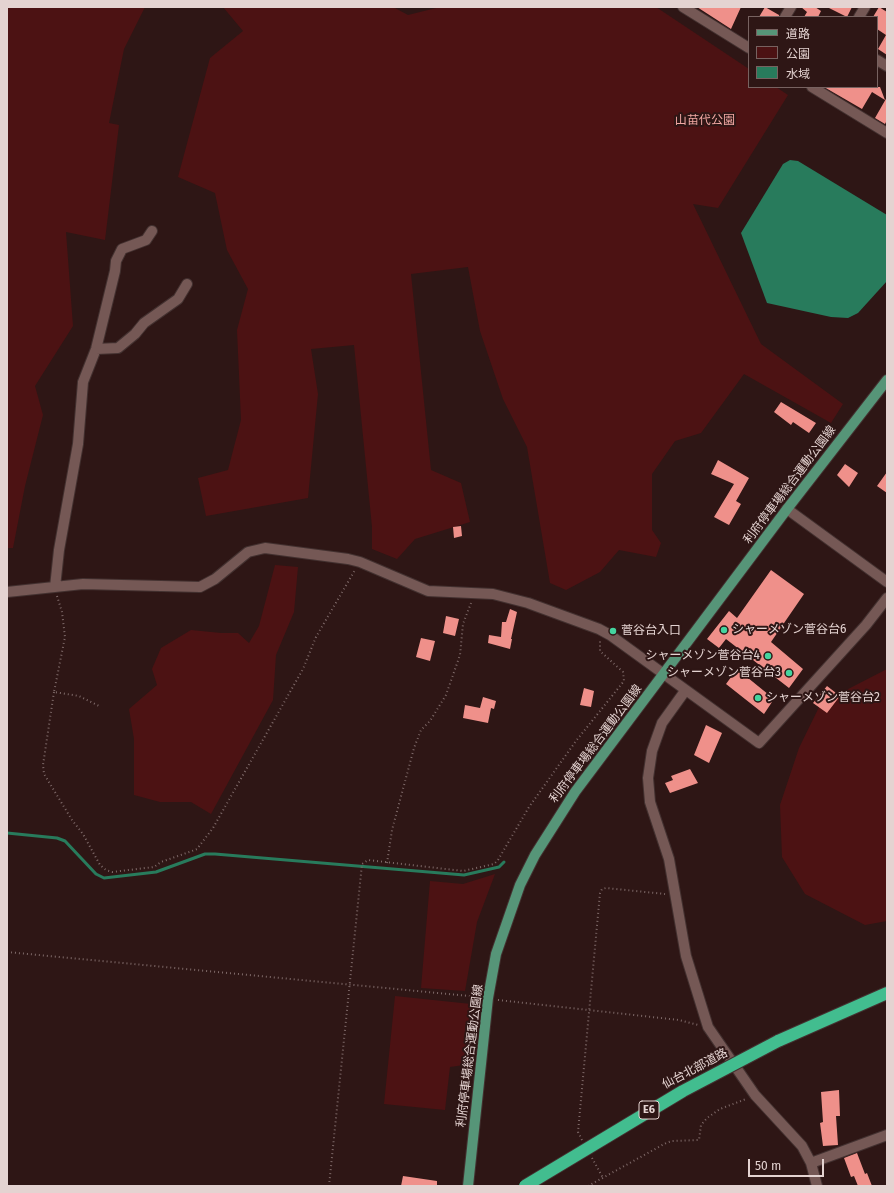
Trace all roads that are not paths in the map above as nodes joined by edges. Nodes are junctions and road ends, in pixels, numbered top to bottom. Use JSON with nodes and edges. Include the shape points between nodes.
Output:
{"nodes":[{"id":1,"x":683,"y":7,"type":"edge"},
{"id":2,"x":865,"y":7,"type":"edge"},
{"id":3,"x":860,"y":16,"type":"edge"},
{"id":4,"x":748,"y":47,"type":"edge"},
{"id":5,"x":878,"y":61,"type":"edge"},
{"id":6,"x":887,"y":66,"type":"edge"},
{"id":7,"x":815,"y":88,"type":"edge"},
{"id":8,"x":887,"y":133,"type":"edge"},
{"id":9,"x":152,"y":231,"type":"dead end"},
{"id":10,"x":187,"y":284,"type":"dead end"},
{"id":11,"x":96,"y":349,"type":"junction"},
{"id":12,"x":887,"y":380,"type":"edge"},
{"id":13,"x":787,"y":509,"type":"junction"},
{"id":14,"x":887,"y":582,"type":"edge"},
{"id":15,"x":55,"y":587,"type":"junction"},
{"id":16,"x":7,"y":592,"type":"edge"},
{"id":17,"x":887,"y":598,"type":"edge"},
{"id":18,"x":664,"y":674,"type":"junction"},
{"id":19,"x":685,"y":690,"type":"junction"},
{"id":20,"x":887,"y":993,"type":"edge"},
{"id":21,"x":887,"y":1135,"type":"edge"},
{"id":22,"x":811,"y":1163,"type":"junction"},
{"id":23,"x":468,"y":1186,"type":"edge"},
{"id":24,"x":524,"y":1186,"type":"edge"},
{"id":25,"x":817,"y":1186,"type":"edge"}],
"edges":[{"from":1,"to":4,"type":"street"},
{"from":2,"to":3,"type":"street"},
{"from":5,"to":6,"type":"street"},
{"from":7,"to":8,"type":"street"},
{"from":9,"to":11,"type":"street","via":[[146,240],[122,249],[116,261]]},
{"from":10,"to":11,"type":"street","via":[[178,299],[144,323],[118,348]]},
{"from":11,"to":15,"type":"street","via":[[83,382],[78,444]]},
{"from":12,"to":13,"type":"main road","name":"利府停車場総合運動公園線"},
{"from":13,"to":14,"type":"street"},
{"from":13,"to":18,"type":"main road","name":"利府停車場総合運動公園線"},
{"from":15,"to":16,"type":"street"},
{"from":15,"to":18,"type":"street","via":[[96,584],[200,586],[215,579],[248,552],[265,548],[283,549],[360,562],[428,591],[493,594],[528,603],[599,629]]},
{"from":17,"to":19,"type":"street","via":[[866,626],[760,743]]},
{"from":18,"to":19,"type":"street"},
{"from":18,"to":23,"type":"main road","name":"利府停車場総合運動公園線","via":[[575,792],[535,854],[506,921],[496,954],[488,998]]},
{"from":19,"to":22,"type":"street","via":[[662,723],[652,751],[648,778],[650,802],[669,859],[686,956],[708,1027],[755,1095],[802,1146]]},
{"from":20,"to":24,"type":"highway","name":"仙台北部道路","number":"E6","bridge":true,"via":[[778,1041],[683,1091]]},
{"from":21,"to":22,"type":"street"},
{"from":22,"to":25,"type":"street"}]}
